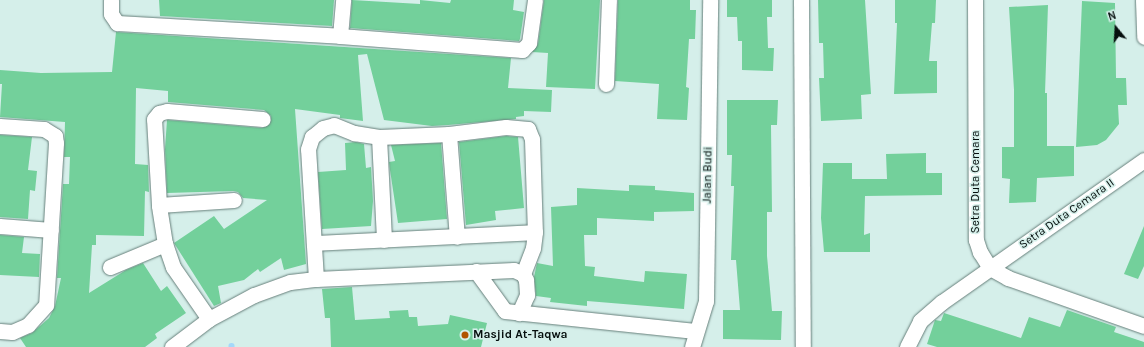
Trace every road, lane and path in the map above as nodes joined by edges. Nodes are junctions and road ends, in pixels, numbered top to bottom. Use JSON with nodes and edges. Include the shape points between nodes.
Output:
{"nodes":[{"id":1,"x":111,"y":0,"type":"edge"},
{"id":2,"x":343,"y":0,"type":"edge"},
{"id":3,"x":535,"y":0,"type":"edge"},
{"id":4,"x":609,"y":0,"type":"edge"},
{"id":5,"x":710,"y":0,"type":"edge"},
{"id":6,"x":801,"y":0,"type":"edge"},
{"id":7,"x":975,"y":0,"type":"edge"},
{"id":8,"x":1143,"y":0,"type":"edge"},
{"id":9,"x":340,"y":36,"type":"junction"},
{"id":10,"x":1144,"y":37,"type":"edge"},
{"id":11,"x":606,"y":84,"type":"dead end"},
{"id":12,"x":263,"y":120,"type":"dead end"},
{"id":13,"x":0,"y":126,"type":"edge"},
{"id":14,"x":449,"y":134,"type":"junction"},
{"id":15,"x":379,"y":137,"type":"junction"},
{"id":16,"x":1144,"y":160,"type":"edge"},
{"id":17,"x":234,"y":200,"type":"dead end"},
{"id":18,"x":159,"y":205,"type":"junction"},
{"id":19,"x":0,"y":226,"type":"edge"},
{"id":20,"x":51,"y":230,"type":"junction"},
{"id":21,"x":535,"y":232,"type":"junction"},
{"id":22,"x":457,"y":237,"type":"junction"},
{"id":23,"x":384,"y":240,"type":"junction"},
{"id":24,"x":314,"y":243,"type":"junction"},
{"id":25,"x":165,"y":244,"type":"junction"},
{"id":26,"x":110,"y":267,"type":"dead end"},
{"id":27,"x":990,"y":268,"type":"junction"},
{"id":28,"x":476,"y":272,"type":"junction"},
{"id":29,"x":523,"y":274,"type":"junction"},
{"id":30,"x":316,"y":279,"type":"junction"},
{"id":31,"x":519,"y":313,"type":"junction"},
{"id":32,"x":209,"y":319,"type":"junction"},
{"id":33,"x":1144,"y":326,"type":"edge"},
{"id":34,"x":695,"y":331,"type":"junction"},
{"id":35,"x":0,"y":332,"type":"edge"},
{"id":36,"x":172,"y":347,"type":"edge"},
{"id":37,"x":692,"y":347,"type":"edge"},
{"id":38,"x":803,"y":347,"type":"edge"},
{"id":39,"x":907,"y":347,"type":"edge"}],
"edges":[{"from":1,"to":9,"type":"street","via":[[111,14],[117,23]]},
{"from":2,"to":9,"type":"street"},
{"from":3,"to":9,"type":"street","via":[[529,44],[522,50]]},
{"from":4,"to":11,"type":"street"},
{"from":5,"to":34,"type":"street","name":"Jalan Budi","via":[[706,301]]},
{"from":6,"to":38,"type":"street"},
{"from":7,"to":27,"type":"street","name":"Setra Duta Cemara","via":[[976,240]]},
{"from":8,"to":10,"type":"street"},
{"from":12,"to":18,"type":"street","via":[[167,111],[159,113],[154,119]]},
{"from":13,"to":20,"type":"street","via":[[44,129],[55,136]]},
{"from":14,"to":15,"type":"street"},
{"from":14,"to":21,"type":"street","via":[[506,127],[528,129],[532,139]]},
{"from":14,"to":22,"type":"street"},
{"from":15,"to":23,"type":"street"},
{"from":15,"to":24,"type":"street","via":[[354,133],[334,125],[323,128],[312,137],[308,149]]},
{"from":16,"to":27,"type":"street","name":"Setra Duta Cemara II"},
{"from":17,"to":18,"type":"street"},
{"from":18,"to":25,"type":"street"},
{"from":19,"to":20,"type":"street"},
{"from":20,"to":35,"type":"street","via":[[46,305],[28,325],[12,332]]},
{"from":21,"to":22,"type":"street"},
{"from":21,"to":29,"type":"street","via":[[533,248]]},
{"from":22,"to":23,"type":"street"},
{"from":23,"to":24,"type":"street"},
{"from":24,"to":30,"type":"street"},
{"from":25,"to":26,"type":"street"},
{"from":25,"to":32,"type":"street","via":[[173,267]]},
{"from":27,"to":33,"type":"street","via":[[1008,278]]},
{"from":27,"to":39,"type":"street","name":"Setra Duta Cemara II","via":[[920,321]]},
{"from":28,"to":29,"type":"street","via":[[514,270]]},
{"from":28,"to":30,"type":"street"},
{"from":28,"to":31,"type":"street","via":[[505,310]]},
{"from":29,"to":31,"type":"street","via":[[527,295]]},
{"from":30,"to":32,"type":"street","via":[[290,282],[254,295]]},
{"from":31,"to":34,"type":"street"},
{"from":32,"to":36,"type":"street"},
{"from":34,"to":37,"type":"street","name":"Jalan Budi"}]}
